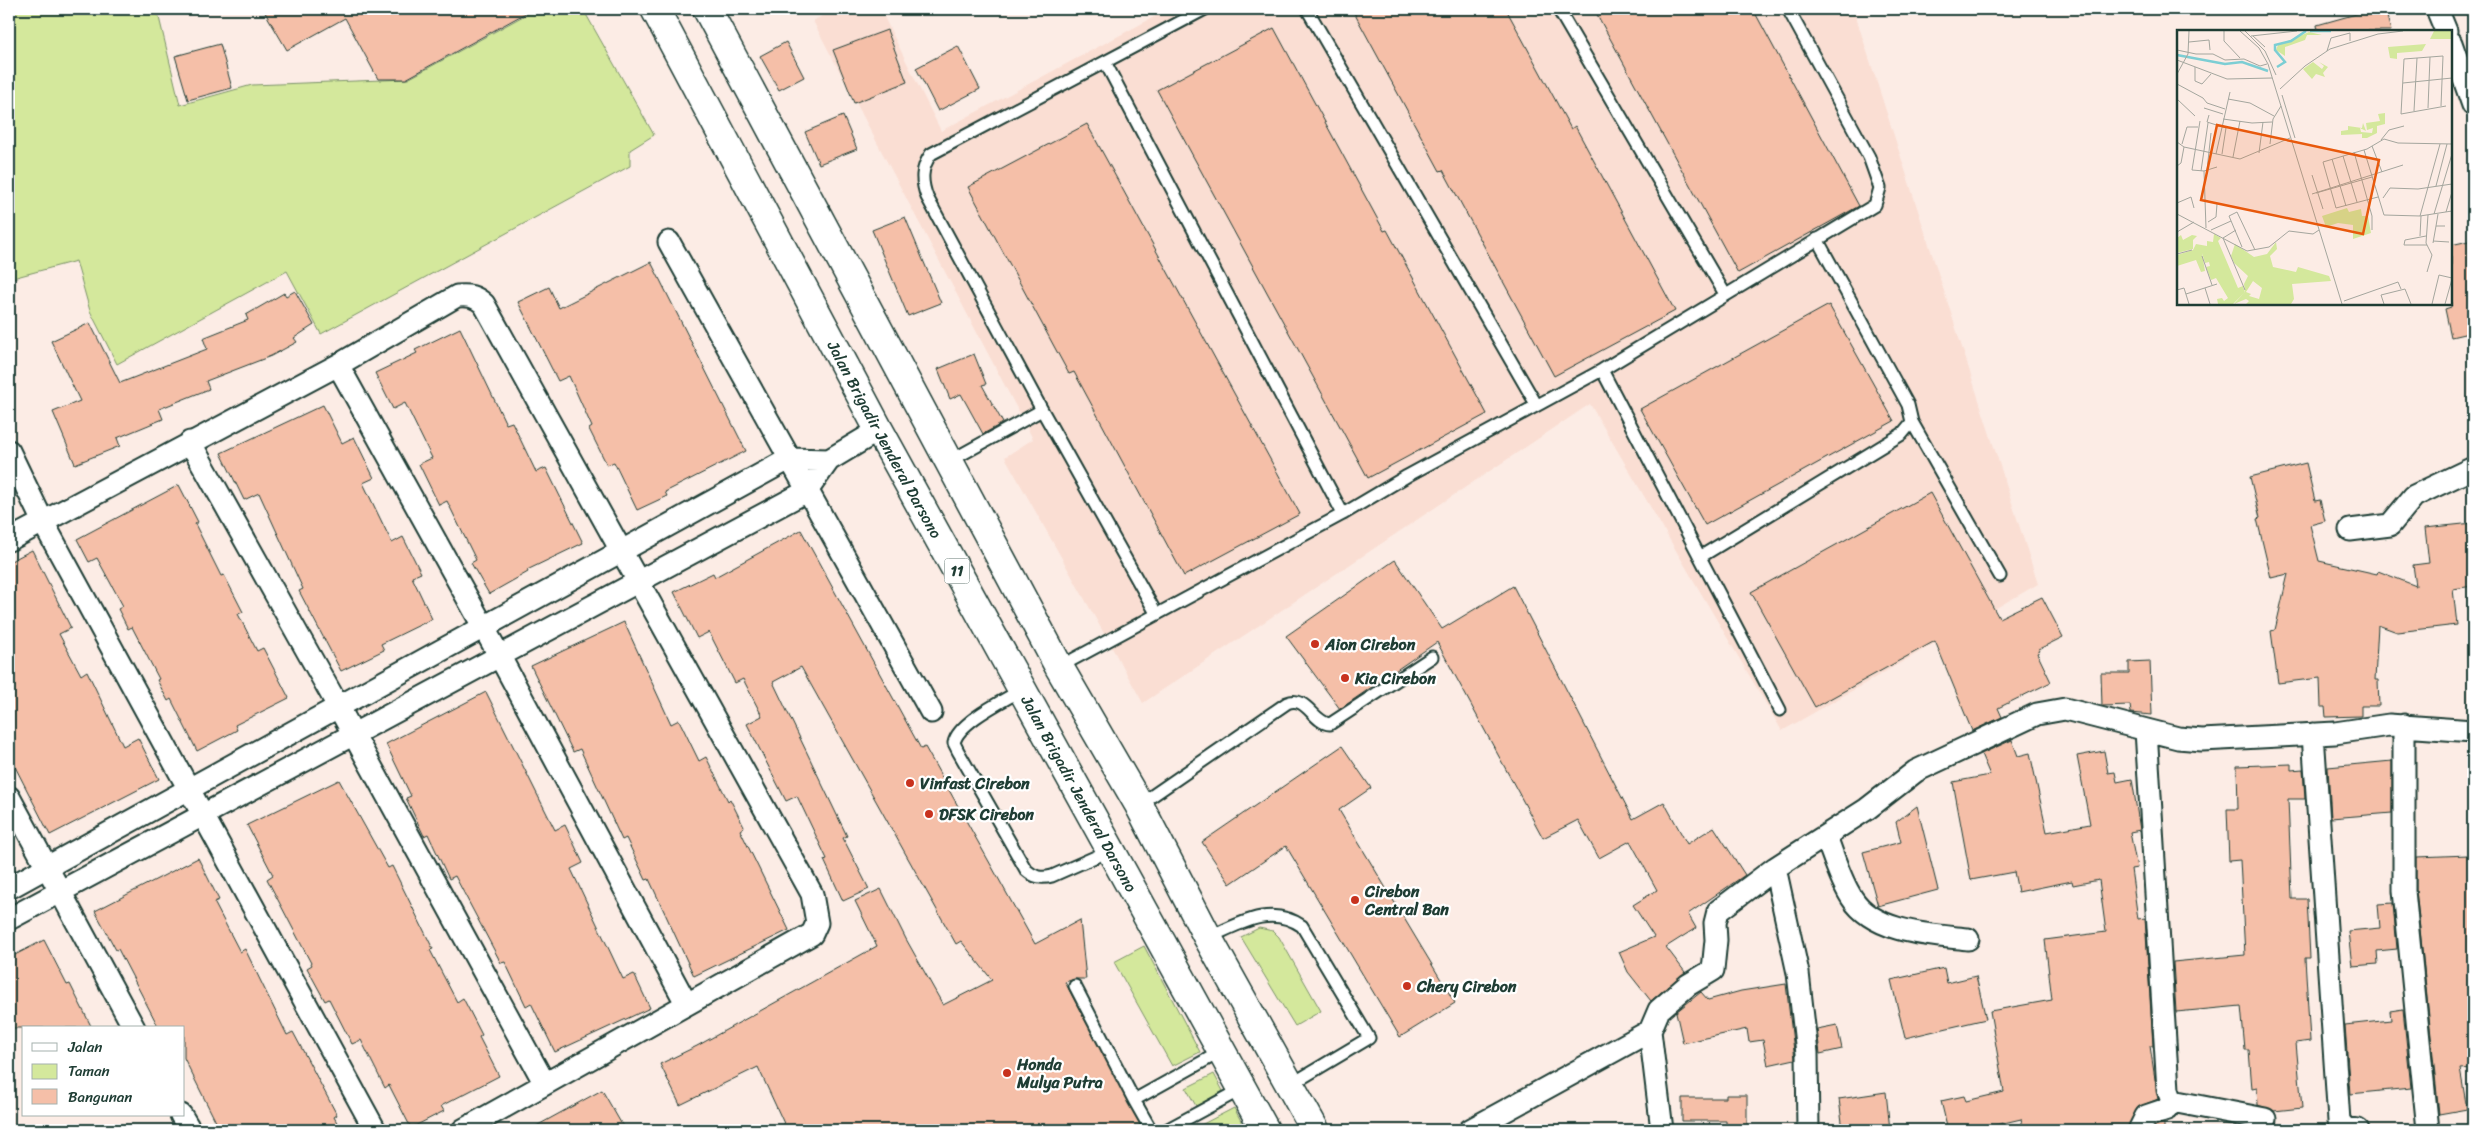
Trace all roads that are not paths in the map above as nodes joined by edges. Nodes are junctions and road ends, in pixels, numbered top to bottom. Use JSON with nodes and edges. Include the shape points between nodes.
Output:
{"nodes":[{"id":1,"x":655,"y":9,"type":"edge"},
{"id":2,"x":706,"y":9,"type":"edge"},
{"id":3,"x":1205,"y":9,"type":"edge"},
{"id":4,"x":1307,"y":9,"type":"edge"},
{"id":5,"x":1558,"y":9,"type":"edge"},
{"id":6,"x":1788,"y":9,"type":"edge"},
{"id":7,"x":2437,"y":9,"type":"edge"},
{"id":8,"x":2446,"y":30,"type":"edge"},
{"id":9,"x":2452,"y":46,"type":"edge"},
{"id":10,"x":1105,"y":62,"type":"junction"},
{"id":11,"x":2473,"y":105,"type":"edge"},
{"id":12,"x":1817,"y":239,"type":"junction"},
{"id":13,"x":669,"y":242,"type":"dead end"},
{"id":14,"x":1725,"y":294,"type":"junction"},
{"id":15,"x":338,"y":365,"type":"junction"},
{"id":16,"x":1602,"y":370,"type":"junction"},
{"id":17,"x":1536,"y":404,"type":"junction"},
{"id":18,"x":1042,"y":410,"type":"junction"},
{"id":19,"x":1912,"y":422,"type":"junction"},
{"id":20,"x":880,"y":430,"type":"junction"},
{"id":21,"x":190,"y":442,"type":"junction"},
{"id":22,"x":9,"y":451,"type":"edge"},
{"id":23,"x":789,"y":459,"type":"junction"},
{"id":24,"x":829,"y":460,"type":"junction"},
{"id":25,"x":948,"y":462,"type":"junction"},
{"id":26,"x":2473,"y":468,"type":"edge"},
{"id":27,"x":807,"y":491,"type":"junction"},
{"id":28,"x":1344,"y":514,"type":"junction"},
{"id":29,"x":43,"y":522,"type":"junction"},
{"id":30,"x":2350,"y":530,"type":"dead end"},
{"id":31,"x":9,"y":540,"type":"edge"},
{"id":32,"x":620,"y":552,"type":"junction"},
{"id":33,"x":1700,"y":557,"type":"junction"},
{"id":34,"x":2000,"y":576,"type":"dead end"},
{"id":35,"x":638,"y":582,"type":"junction"},
{"id":36,"x":1156,"y":613,"type":"junction"},
{"id":37,"x":483,"y":626,"type":"junction"},
{"id":38,"x":500,"y":655,"type":"junction"},
{"id":39,"x":1432,"y":657,"type":"dead end"},
{"id":40,"x":1059,"y":667,"type":"junction"},
{"id":41,"x":1022,"y":689,"type":"junction"},
{"id":42,"x":338,"y":706,"type":"junction"},
{"id":43,"x":1780,"y":710,"type":"dead end"},
{"id":44,"x":931,"y":712,"type":"dead end"},
{"id":45,"x":2404,"y":725,"type":"junction"},
{"id":46,"x":2146,"y":730,"type":"junction"},
{"id":47,"x":2473,"y":731,"type":"edge"},
{"id":48,"x":352,"y":734,"type":"junction"},
{"id":49,"x":2314,"y":734,"type":"junction"},
{"id":50,"x":188,"y":788,"type":"junction"},
{"id":51,"x":9,"y":797,"type":"edge"},
{"id":52,"x":1139,"y":806,"type":"junction"},
{"id":53,"x":203,"y":815,"type":"junction"},
{"id":54,"x":1826,"y":837,"type":"junction"},
{"id":55,"x":1111,"y":850,"type":"junction"},
{"id":56,"x":46,"y":867,"type":"junction"},
{"id":57,"x":1775,"y":868,"type":"junction"},
{"id":58,"x":9,"y":888,"type":"edge"},
{"id":59,"x":59,"y":892,"type":"junction"},
{"id":60,"x":9,"y":918,"type":"edge"},
{"id":61,"x":1208,"y":938,"type":"junction"},
{"id":62,"x":1968,"y":939,"type":"dead end"},
{"id":63,"x":1074,"y":986,"type":"dead end"},
{"id":64,"x":686,"y":1003,"type":"junction"},
{"id":65,"x":133,"y":1026,"type":"edge"},
{"id":66,"x":1650,"y":1031,"type":"junction"},
{"id":67,"x":1222,"y":1051,"type":"junction"},
{"id":68,"x":545,"y":1084,"type":"junction"},
{"id":69,"x":1290,"y":1085,"type":"junction"},
{"id":70,"x":1242,"y":1089,"type":"junction"},
{"id":71,"x":1134,"y":1100,"type":"junction"},
{"id":72,"x":2172,"y":1101,"type":"junction"},
{"id":73,"x":182,"y":1116,"type":"edge"},
{"id":74,"x":2265,"y":1119,"type":"dead end"},
{"id":75,"x":190,"y":1130,"type":"edge"},
{"id":76,"x":375,"y":1130,"type":"edge"},
{"id":77,"x":463,"y":1130,"type":"edge"},
{"id":78,"x":1151,"y":1130,"type":"edge"},
{"id":79,"x":1166,"y":1130,"type":"edge"},
{"id":80,"x":1265,"y":1130,"type":"edge"},
{"id":81,"x":1316,"y":1130,"type":"edge"},
{"id":82,"x":1470,"y":1130,"type":"edge"},
{"id":83,"x":1662,"y":1130,"type":"edge"},
{"id":84,"x":1808,"y":1130,"type":"edge"},
{"id":85,"x":2139,"y":1130,"type":"edge"},
{"id":86,"x":2358,"y":1130,"type":"edge"},
{"id":87,"x":2428,"y":1130,"type":"edge"}],
"edges":[{"from":1,"to":20,"type":"highway","name":"Jalan Brigadir Jenderal Darsono","number":"11"},
{"from":2,"to":25,"type":"highway"},
{"from":3,"to":10,"type":"lane"},
{"from":4,"to":17,"type":"lane"},
{"from":5,"to":14,"type":"lane"},
{"from":6,"to":12,"type":"lane","via":[[1869,158],[1880,188],[1874,205]]},
{"from":7,"to":8,"type":"street"},
{"from":9,"to":11,"type":"street"},
{"from":10,"to":18,"type":"lane","via":[[931,154],[923,167],[927,197]]},
{"from":10,"to":28,"type":"lane"},
{"from":12,"to":14,"type":"lane"},
{"from":12,"to":19,"type":"lane","via":[[1908,405]]},
{"from":13,"to":23,"type":"street"},
{"from":14,"to":16,"type":"lane"},
{"from":15,"to":21,"type":"street"},
{"from":15,"to":32,"type":"street","via":[[457,296],[477,298],[489,312]]},
{"from":15,"to":37,"type":"street"},
{"from":16,"to":17,"type":"lane"},
{"from":16,"to":33,"type":"lane"},
{"from":17,"to":28,"type":"lane"},
{"from":18,"to":25,"type":"lane"},
{"from":18,"to":36,"type":"lane"},
{"from":19,"to":33,"type":"lane","via":[[1902,434]]},
{"from":19,"to":34,"type":"lane"},
{"from":20,"to":24,"type":"street"},
{"from":20,"to":41,"type":"highway","name":"Jalan Brigadir Jenderal Darsono","number":"11"},
{"from":21,"to":29,"type":"street"},
{"from":21,"to":42,"type":"street"},
{"from":22,"to":29,"type":"street"},
{"from":23,"to":24,"type":"street"},
{"from":23,"to":27,"type":"street"},
{"from":23,"to":32,"type":"street"},
{"from":24,"to":27,"type":"street"},
{"from":25,"to":40,"type":"highway"},
{"from":26,"to":30,"type":"street","via":[[2414,496],[2390,524]]},
{"from":27,"to":35,"type":"street"},
{"from":27,"to":44,"type":"street"},
{"from":28,"to":36,"type":"lane"},
{"from":29,"to":31,"type":"street"},
{"from":29,"to":50,"type":"street"},
{"from":32,"to":35,"type":"street"},
{"from":32,"to":37,"type":"street"},
{"from":33,"to":43,"type":"lane"},
{"from":35,"to":38,"type":"street"},
{"from":35,"to":64,"type":"street","via":[[812,894],[817,923],[812,934]]},
{"from":36,"to":40,"type":"lane"},
{"from":37,"to":38,"type":"street"},
{"from":37,"to":42,"type":"street"},
{"from":38,"to":48,"type":"street"},
{"from":38,"to":64,"type":"street"},
{"from":39,"to":52,"type":"lane","via":[[1330,724],[1301,703],[1286,703]]},
{"from":40,"to":52,"type":"highway"},
{"from":41,"to":55,"type":"highway","name":"Jalan Brigadir Jenderal Darsono","number":"11"},
{"from":41,"to":55,"type":"lane","via":[[978,716],[959,733],[954,743],[958,751],[1026,870],[1032,875],[1052,876]]},
{"from":42,"to":48,"type":"street"},
{"from":42,"to":50,"type":"street"},
{"from":45,"to":47,"type":"street"},
{"from":45,"to":49,"type":"street"},
{"from":45,"to":87,"type":"street","via":[[2404,891]]},
{"from":46,"to":49,"type":"street","via":[[2202,740]]},
{"from":46,"to":54,"type":"street","via":[[2066,709],[2037,714],[1916,770]]},
{"from":46,"to":72,"type":"street","via":[[2168,1090]]},
{"from":48,"to":53,"type":"street"},
{"from":48,"to":68,"type":"street"},
{"from":49,"to":86,"type":"street","via":[[2339,1121],[2345,1128]]},
{"from":50,"to":53,"type":"street"},
{"from":50,"to":56,"type":"street"},
{"from":51,"to":56,"type":"street"},
{"from":52,"to":61,"type":"highway"},
{"from":53,"to":59,"type":"street"},
{"from":53,"to":76,"type":"street"},
{"from":54,"to":57,"type":"street"},
{"from":54,"to":62,"type":"street","via":[[1851,897],[1863,912],[1882,923],[1907,930]]},
{"from":55,"to":67,"type":"highway","name":"Jalan Brigadir Jenderal Darsono","number":"11"},
{"from":56,"to":58,"type":"street"},
{"from":56,"to":59,"type":"street"},
{"from":57,"to":66,"type":"street","via":[[1718,911],[1713,970],[1688,985],[1659,1010]]},
{"from":57,"to":84,"type":"street","via":[[1799,982],[1807,1053]]},
{"from":59,"to":60,"type":"street"},
{"from":59,"to":65,"type":"street"},
{"from":61,"to":69,"type":"highway"},
{"from":61,"to":69,"type":"lane","via":[[1258,916],[1291,918],[1302,926],[1369,1038]]},
{"from":63,"to":71,"type":"lane"},
{"from":64,"to":68,"type":"street"},
{"from":66,"to":82,"type":"street"},
{"from":66,"to":83,"type":"street"},
{"from":67,"to":70,"type":"highway","name":"Jalan Brigadir Jenderal Darsono","number":"11"},
{"from":67,"to":71,"type":"lane"},
{"from":68,"to":77,"type":"street"},
{"from":69,"to":81,"type":"highway"},
{"from":70,"to":79,"type":"lane"},
{"from":70,"to":80,"type":"highway","name":"Jalan Brigadir Jenderal Darsono","number":"11"},
{"from":71,"to":78,"type":"lane"},
{"from":72,"to":74,"type":"street"},
{"from":72,"to":85,"type":"street","via":[[2167,1109],[2146,1116]]},
{"from":73,"to":75,"type":"street"}]}
